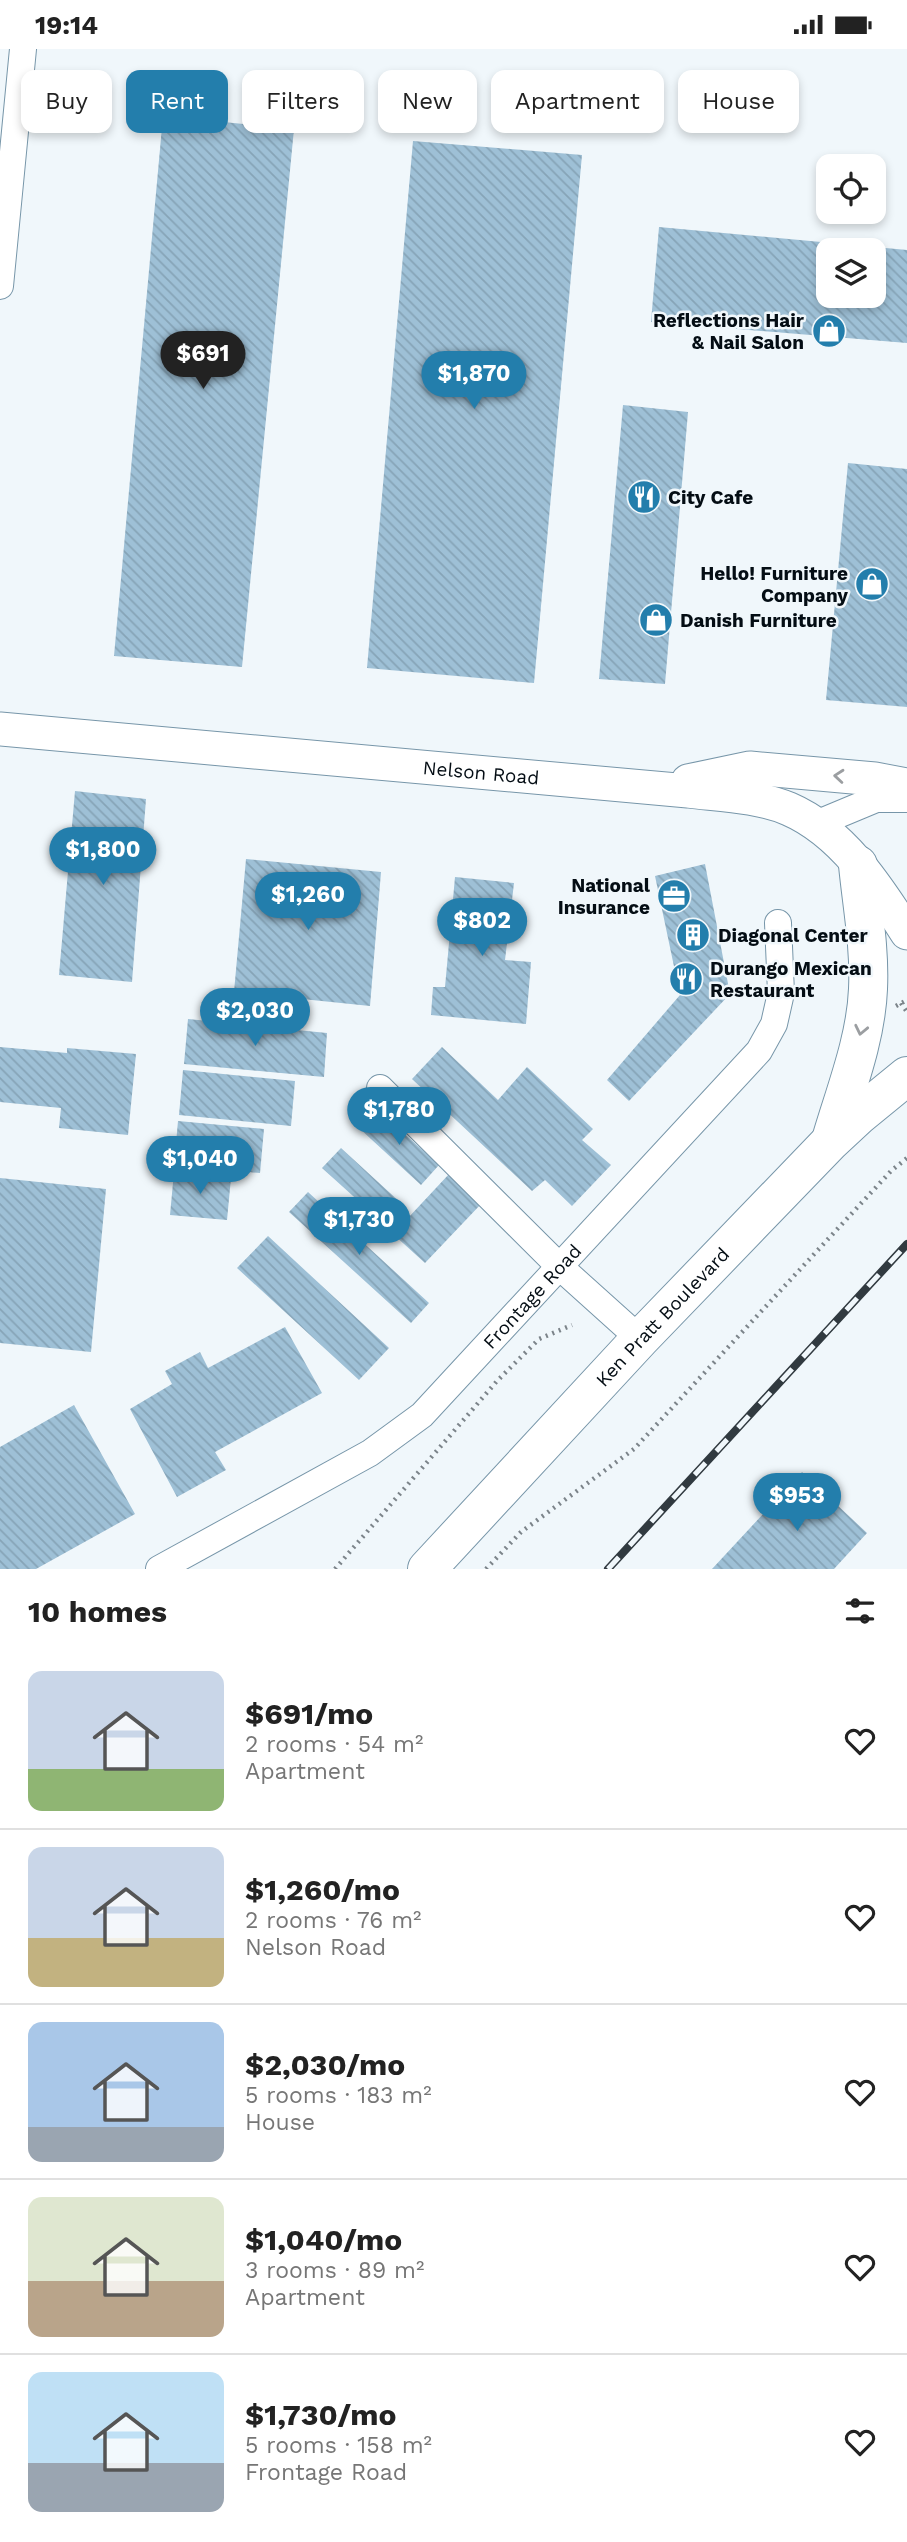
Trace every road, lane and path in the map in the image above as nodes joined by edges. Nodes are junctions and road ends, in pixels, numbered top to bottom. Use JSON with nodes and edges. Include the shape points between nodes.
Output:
{"nodes":[{"id":1,"x":23,"y":49,"type":"edge"},
{"id":2,"x":0,"y":286,"type":"edge"},
{"id":3,"x":0,"y":729,"type":"edge"},
{"id":4,"x":907,"y":785,"type":"edge"},
{"id":5,"x":653,"y":788,"type":"junction"},
{"id":6,"x":907,"y":799,"type":"edge"},
{"id":7,"x":816,"y":824,"type":"junction"},
{"id":8,"x":858,"y":865,"type":"junction"},
{"id":9,"x":778,"y":923,"type":"dead end"},
{"id":10,"x":907,"y":933,"type":"edge"},
{"id":11,"x":907,"y":1000,"type":"edge"},
{"id":12,"x":907,"y":1012,"type":"edge"},
{"id":13,"x":907,"y":1076,"type":"edge"},
{"id":14,"x":380,"y":1088,"type":"dead end"},
{"id":15,"x":830,"y":1142,"type":"junction"},
{"id":16,"x":907,"y":1158,"type":"edge"},
{"id":17,"x":560,"y":1267,"type":"junction"},
{"id":18,"x":572,"y":1325,"type":"dead end"},
{"id":19,"x":640,"y":1339,"type":"junction"},
{"id":20,"x":159,"y":1569,"type":"edge"},
{"id":21,"x":335,"y":1569,"type":"edge"},
{"id":22,"x":427,"y":1569,"type":"edge"},
{"id":23,"x":486,"y":1569,"type":"edge"}],
"edges":[{"from":1,"to":2,"type":"street"},
{"from":3,"to":5,"type":"main road","name":"Nelson Road"},
{"from":4,"to":5,"type":"main road","one_way":true,"via":[[750,768]]},
{"from":5,"to":7,"type":"main road","name":"Nelson Road","via":[[757,800]]},
{"from":6,"to":7,"type":"street","via":[[876,799]]},
{"from":7,"to":8,"type":"main road","name":"Nelson Road"},
{"from":8,"to":10,"type":"main road","name":"Nelson Road"},
{"from":8,"to":15,"type":"highway","one_way":true,"via":[[868,992]]},
{"from":9,"to":17,"type":"street","name":"Frontage Road","via":[[782,993],[775,1024],[759,1051]]},
{"from":11,"to":12,"type":"path","via":[[901,1003]]},
{"from":13,"to":15,"type":"highway","name":"Ken Pratt Boulevard"},
{"from":14,"to":17,"type":"street"},
{"from":15,"to":19,"type":"highway","name":"Ken Pratt Boulevard"},
{"from":16,"to":23,"type":"path","via":[[634,1449],[522,1532]]},
{"from":17,"to":19,"type":"street"},
{"from":17,"to":20,"type":"street","name":"Frontage Road","via":[[410,1425],[370,1453]]},
{"from":18,"to":21,"type":"path","via":[[539,1339],[497,1381]]},
{"from":19,"to":22,"type":"highway","name":"Ken Pratt Boulevard"}]}
